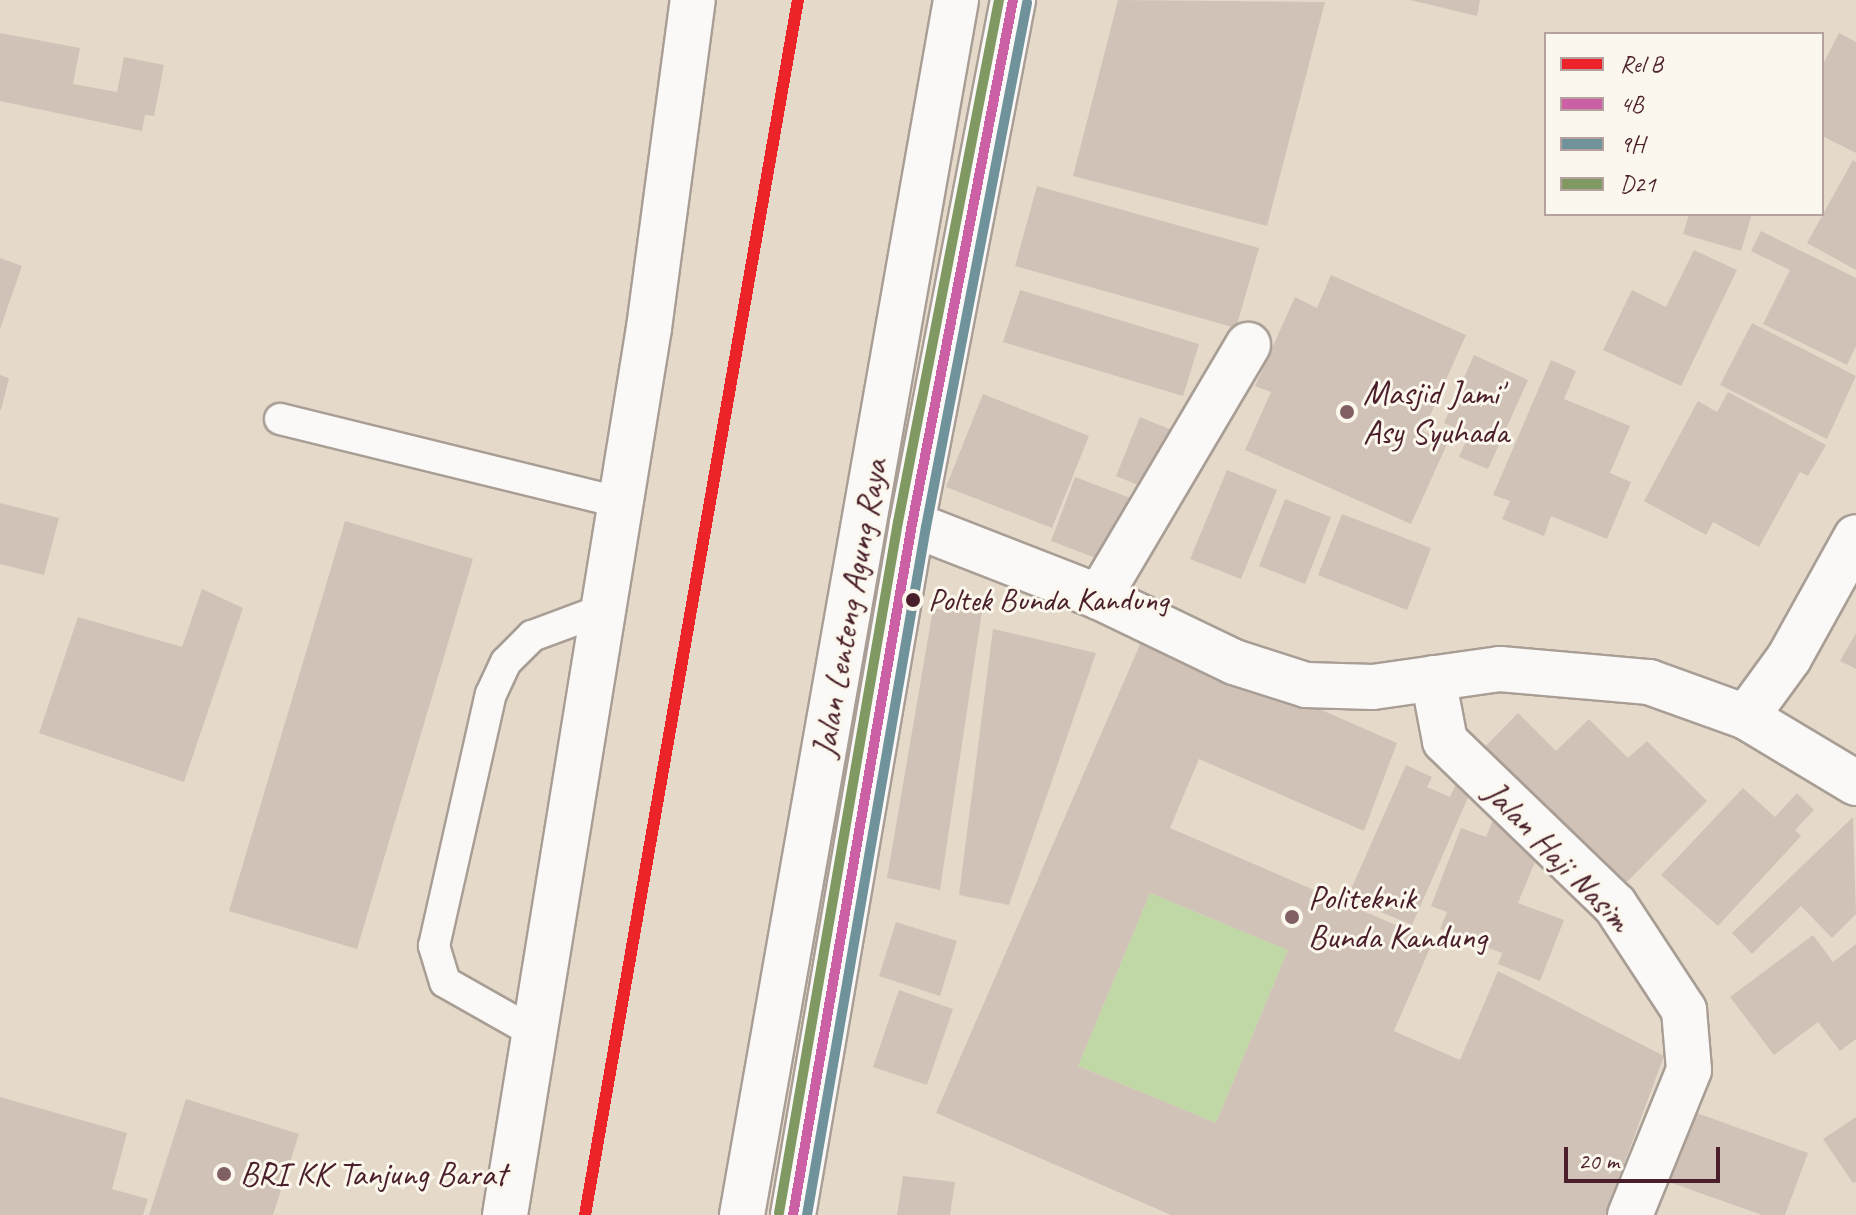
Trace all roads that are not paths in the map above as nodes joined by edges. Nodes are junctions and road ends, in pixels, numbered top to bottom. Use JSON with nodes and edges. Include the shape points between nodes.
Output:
{"nodes":[{"id":1,"x":693,"y":0,"type":"edge"},
{"id":2,"x":956,"y":0,"type":"edge"},
{"id":3,"x":1013,"y":0,"type":"edge"},
{"id":4,"x":1248,"y":345,"type":"dead end"},
{"id":5,"x":280,"y":419,"type":"dead end"},
{"id":6,"x":622,"y":503,"type":"junction"},
{"id":7,"x":912,"y":524,"type":"junction"},
{"id":8,"x":1856,"y":537,"type":"edge"},
{"id":9,"x":1099,"y":597,"type":"junction"},
{"id":10,"x":605,"y":609,"type":"junction"},
{"id":11,"x":1433,"y":678,"type":"junction"},
{"id":12,"x":1746,"y":717,"type":"junction"},
{"id":13,"x":1856,"y":783,"type":"edge"},
{"id":14,"x":535,"y":1033,"type":"junction"},
{"id":15,"x":505,"y":1215,"type":"edge"},
{"id":16,"x":742,"y":1215,"type":"edge"},
{"id":17,"x":793,"y":1215,"type":"edge"},
{"id":18,"x":1630,"y":1215,"type":"edge"}],
"edges":[{"from":1,"to":6,"type":"main road"},
{"from":2,"to":16,"type":"main road","name":"Jalan Lenteng Agung Raya"},
{"from":3,"to":7,"type":"main road"},
{"from":4,"to":9,"type":"main road"},
{"from":5,"to":6,"type":"lane"},
{"from":6,"to":10,"type":"main road"},
{"from":7,"to":9,"type":"main road"},
{"from":7,"to":17,"type":"main road"},
{"from":8,"to":12,"type":"main road","via":[[1789,658]]},
{"from":9,"to":11,"type":"main road","via":[[1234,662],[1306,685],[1373,687]]},
{"from":10,"to":14,"type":"main road"},
{"from":10,"to":14,"type":"lane","via":[[532,636],[506,662],[491,694],[434,946],[445,982]]},
{"from":11,"to":12,"type":"main road","via":[[1500,669],[1649,682]]},
{"from":11,"to":18,"type":"main road","name":"Jalan Haji Nasim","via":[[1445,741],[1615,905],[1684,1010],[1689,1070]]},
{"from":12,"to":13,"type":"main road"},
{"from":14,"to":15,"type":"main road"}]}
